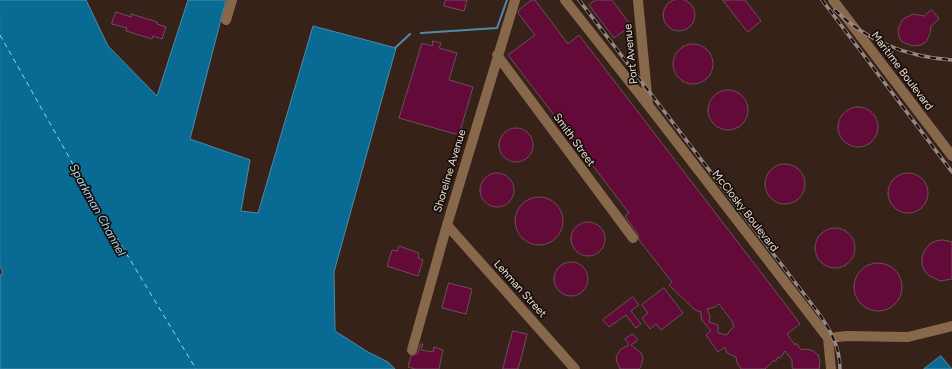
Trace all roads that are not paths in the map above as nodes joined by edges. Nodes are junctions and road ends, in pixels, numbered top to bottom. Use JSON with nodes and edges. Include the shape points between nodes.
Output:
{"nodes":[{"id":1,"x":232,"y":0,"type":"edge"},
{"id":2,"x":515,"y":0,"type":"edge"},
{"id":3,"x":565,"y":0,"type":"edge"},
{"id":4,"x":638,"y":0,"type":"edge"},
{"id":5,"x":833,"y":0,"type":"edge"},
{"id":6,"x":226,"y":20,"type":"dead end"},
{"id":7,"x":497,"y":55,"type":"junction"},
{"id":8,"x":648,"y":105,"type":"junction"},
{"id":9,"x":952,"y":156,"type":"edge"},
{"id":10,"x":447,"y":225,"type":"junction"},
{"id":11,"x":633,"y":238,"type":"dead end"},
{"id":12,"x":952,"y":326,"type":"edge"},
{"id":13,"x":828,"y":338,"type":"junction"},
{"id":14,"x":412,"y":350,"type":"dead end"},
{"id":15,"x":575,"y":369,"type":"edge"},
{"id":16,"x":831,"y":369,"type":"edge"}],
"edges":[{"from":1,"to":6,"type":"street"},
{"from":2,"to":7,"type":"street","name":"Shoreline Avenue"},
{"from":3,"to":8,"type":"street","name":"McClosky Boulevard"},
{"from":4,"to":8,"type":"street","name":"Port Avenue"},
{"from":5,"to":9,"type":"street","name":"Maritime Boulevard"},
{"from":7,"to":10,"type":"street","name":"Shoreline Avenue"},
{"from":7,"to":11,"type":"street","name":"Smith Street"},
{"from":8,"to":13,"type":"street","name":"McClosky Boulevard"},
{"from":10,"to":14,"type":"street","name":"Shoreline Avenue"},
{"from":10,"to":15,"type":"street","name":"Lehman Street"},
{"from":12,"to":13,"type":"street","via":[[908,337]]},
{"from":13,"to":16,"type":"street"}]}
